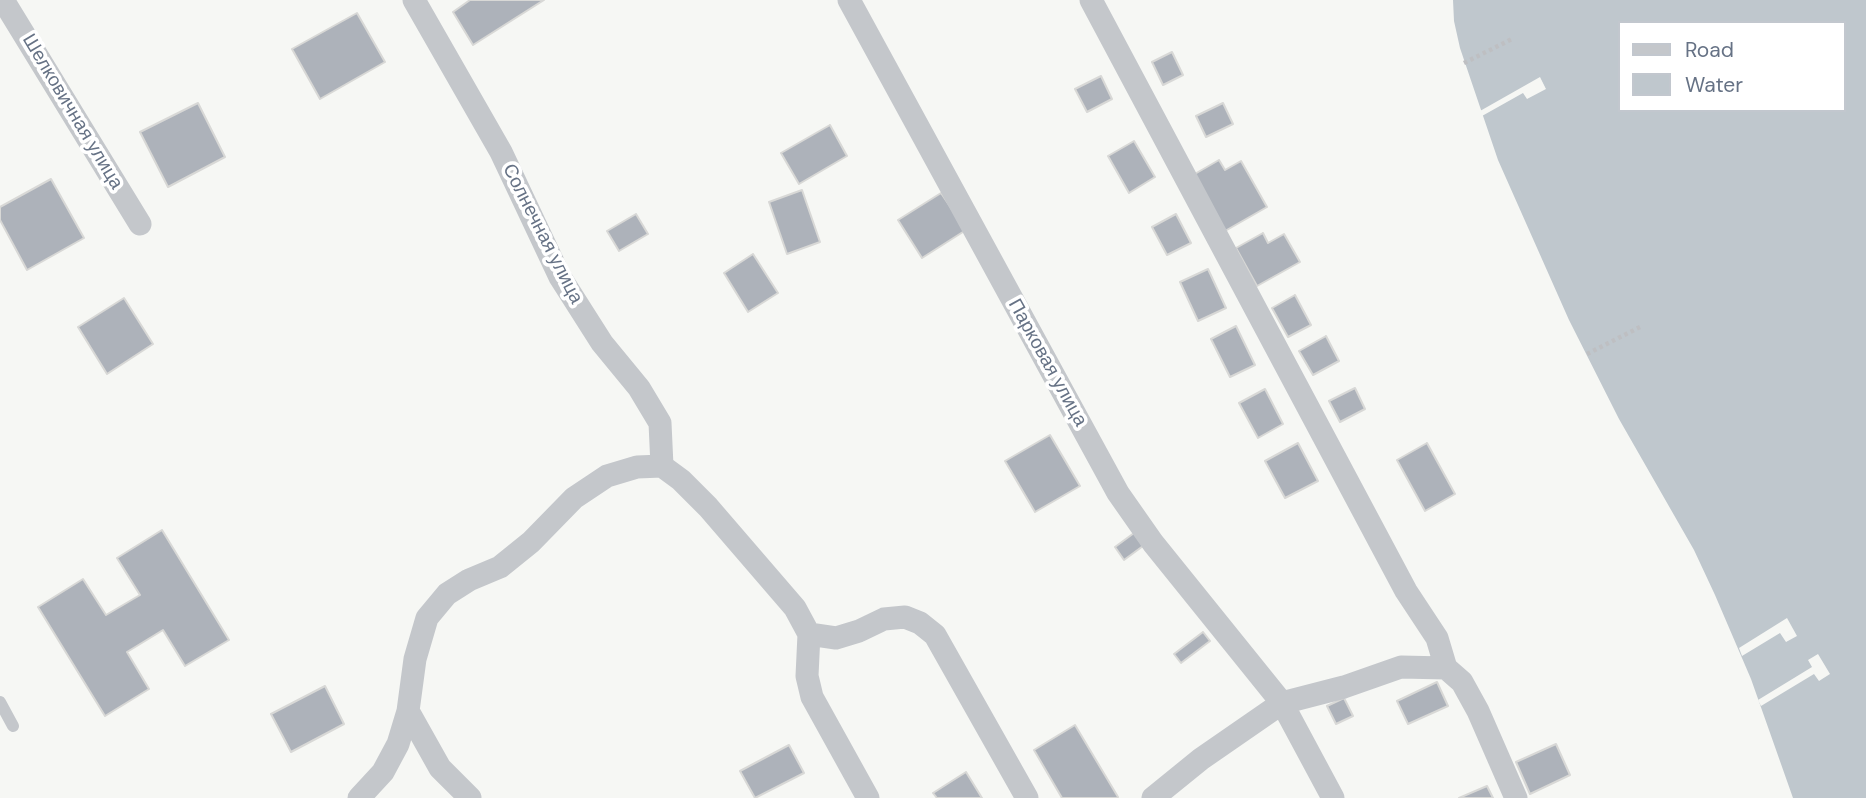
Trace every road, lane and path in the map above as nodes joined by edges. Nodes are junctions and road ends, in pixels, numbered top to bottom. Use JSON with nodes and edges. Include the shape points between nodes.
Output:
{"nodes":[{"id":1,"x":4,"y":0,"type":"edge"},
{"id":2,"x":414,"y":0,"type":"edge"},
{"id":3,"x":849,"y":0,"type":"edge"},
{"id":4,"x":1091,"y":0,"type":"edge"},
{"id":5,"x":1512,"y":38,"type":"dead end"},
{"id":6,"x":1464,"y":64,"type":"dead end"},
{"id":7,"x":140,"y":224,"type":"dead end"},
{"id":8,"x":1640,"y":327,"type":"dead end"},
{"id":9,"x":1587,"y":354,"type":"dead end"},
{"id":10,"x":662,"y":466,"type":"junction"},
{"id":11,"x":809,"y":634,"type":"junction"},
{"id":12,"x":1446,"y":668,"type":"junction"},
{"id":13,"x":0,"y":702,"type":"edge"},
{"id":14,"x":1282,"y":703,"type":"junction"},
{"id":15,"x":408,"y":711,"type":"junction"},
{"id":16,"x":13,"y":726,"type":"dead end"},
{"id":17,"x":359,"y":798,"type":"edge"},
{"id":18,"x":470,"y":798,"type":"edge"},
{"id":19,"x":868,"y":798,"type":"edge"},
{"id":20,"x":1027,"y":798,"type":"edge"},
{"id":21,"x":1153,"y":798,"type":"edge"},
{"id":22,"x":1333,"y":798,"type":"edge"},
{"id":23,"x":1516,"y":798,"type":"edge"}],
"edges":[{"from":1,"to":7,"type":"street","name":"Шелковичная улица"},
{"from":2,"to":10,"type":"street","name":"Солнечная улица","via":[[501,152],[560,277],[660,423]]},
{"from":3,"to":14,"type":"street","name":"Парковая улица","via":[[1118,494]]},
{"from":4,"to":12,"type":"street","via":[[1406,591],[1437,638]]},
{"from":5,"to":6,"type":"path"},
{"from":8,"to":9,"type":"path"},
{"from":10,"to":11,"type":"street","via":[[708,507],[795,608]]},
{"from":10,"to":15,"type":"street","via":[[607,475],[574,498],[500,567],[447,594],[427,618],[415,659]]},
{"from":11,"to":19,"type":"street","via":[[807,676],[812,696]]},
{"from":11,"to":20,"type":"street","via":[[836,638],[884,619],[905,617],[920,623],[935,635]]},
{"from":12,"to":14,"type":"street","via":[[1401,667]]},
{"from":12,"to":23,"type":"street","via":[[1462,682],[1478,711]]},
{"from":13,"to":16,"type":"lane"},
{"from":14,"to":21,"type":"street","via":[[1200,759]]},
{"from":14,"to":22,"type":"street","name":"Парковая улица"},
{"from":15,"to":17,"type":"street","via":[[383,772]]},
{"from":15,"to":18,"type":"street","via":[[439,768]]}]}
